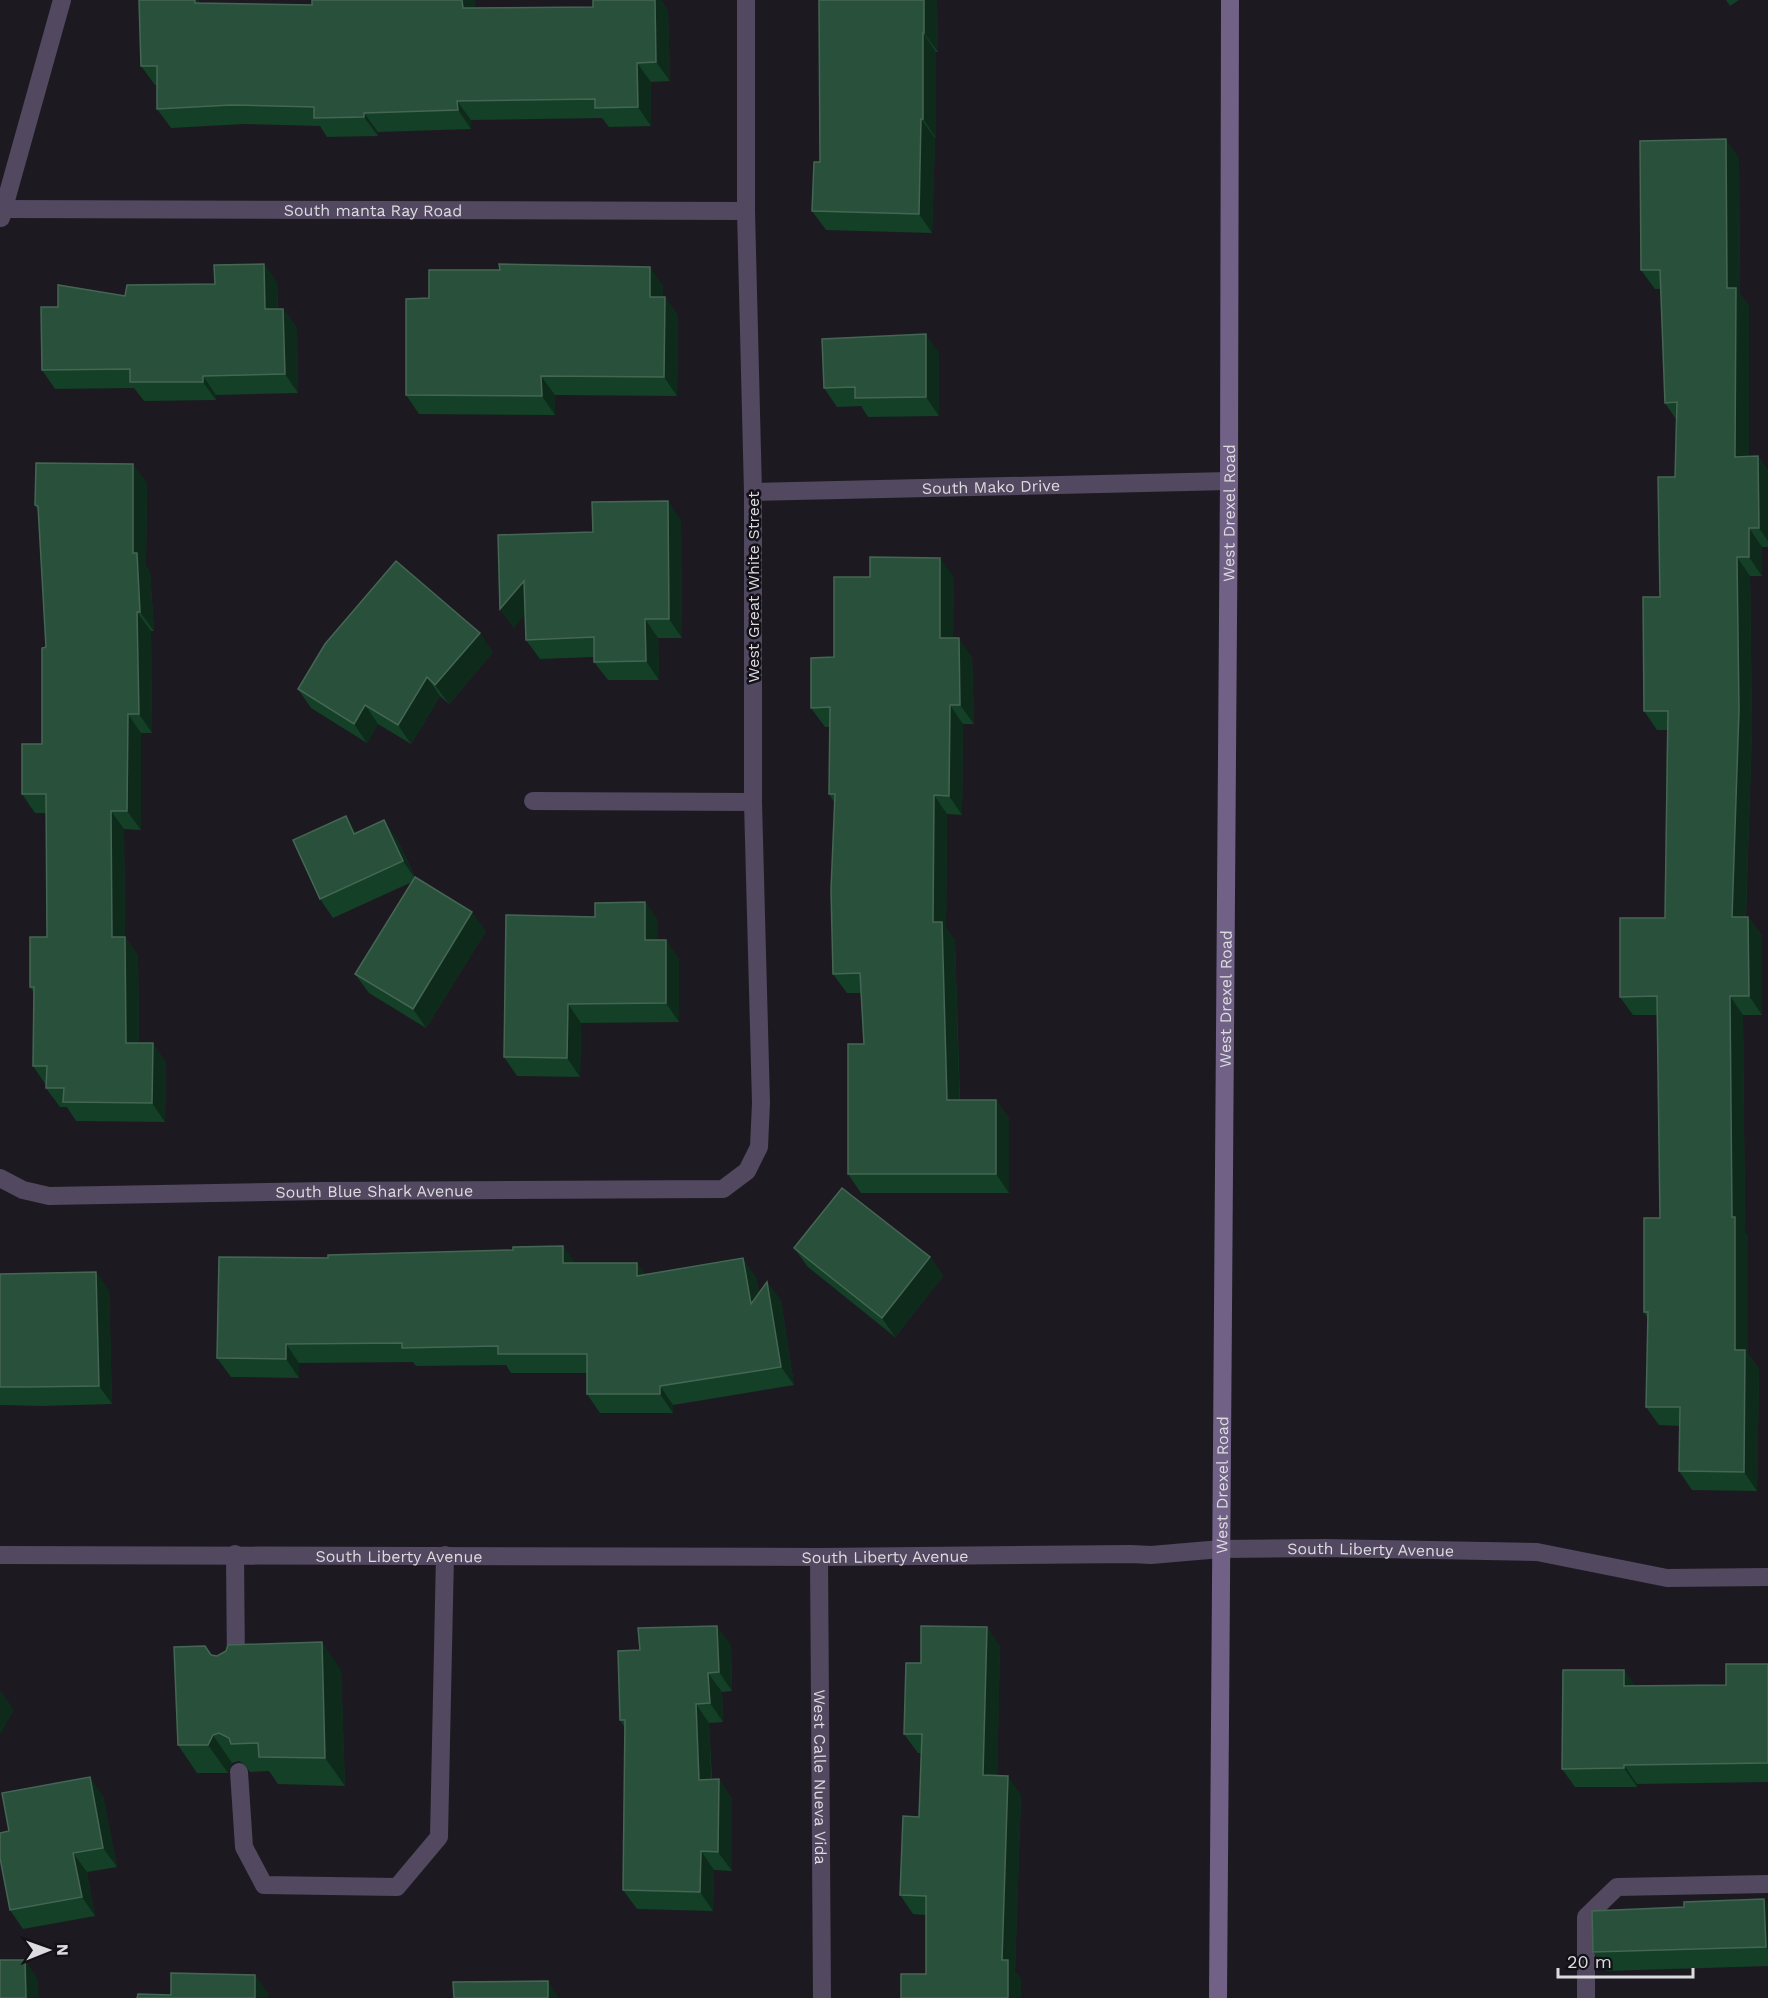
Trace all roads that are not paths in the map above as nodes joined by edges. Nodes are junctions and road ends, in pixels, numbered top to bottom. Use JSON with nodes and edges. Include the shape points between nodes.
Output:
{"nodes":[{"id":1,"x":62,"y":0,"type":"edge"},
{"id":2,"x":746,"y":0,"type":"edge"},
{"id":3,"x":1230,"y":0,"type":"edge"},
{"id":4,"x":746,"y":211,"type":"junction"},
{"id":5,"x":1,"y":215,"type":"edge"},
{"id":6,"x":1229,"y":481,"type":"junction"},
{"id":7,"x":753,"y":492,"type":"junction"},
{"id":8,"x":533,"y":801,"type":"dead end"},
{"id":9,"x":753,"y":801,"type":"junction"},
{"id":10,"x":747,"y":1171,"type":"joint"},
{"id":11,"x":0,"y":1178,"type":"edge"},
{"id":12,"x":1221,"y":1549,"type":"junction"},
{"id":13,"x":235,"y":1554,"type":"junction"},
{"id":14,"x":0,"y":1555,"type":"edge"},
{"id":15,"x":445,"y":1555,"type":"junction"},
{"id":16,"x":819,"y":1557,"type":"junction"},
{"id":17,"x":1768,"y":1577,"type":"edge"},
{"id":18,"x":236,"y":1673,"type":"edge"},
{"id":19,"x":239,"y":1772,"type":"edge"},
{"id":20,"x":1768,"y":1884,"type":"edge"},
{"id":21,"x":822,"y":1998,"type":"edge"},
{"id":22,"x":1218,"y":1998,"type":"edge"},
{"id":23,"x":1586,"y":1998,"type":"edge"}],
"edges":[{"from":1,"to":5,"type":"street"},
{"from":2,"to":4,"type":"street","name":"West Great White Street"},
{"from":3,"to":6,"type":"street","name":"West Drexel Road"},
{"from":4,"to":5,"type":"street","name":"South manta Ray Road"},
{"from":4,"to":7,"type":"street","name":"West Great White Street"},
{"from":6,"to":7,"type":"street","name":"South Mako Drive"},
{"from":6,"to":12,"type":"street","name":"West Drexel Road"},
{"from":7,"to":9,"type":"street","name":"West Great White Street"},
{"from":8,"to":9,"type":"street"},
{"from":9,"to":10,"type":"street","name":"West Great White Street","via":[[761,1103],[759,1147]]},
{"from":10,"to":11,"type":"street","name":"South Blue Shark Avenue","via":[[723,1189],[49,1196],[23,1190]]},
{"from":12,"to":16,"type":"street","name":"South Liberty Avenue","via":[[1151,1555]]},
{"from":12,"to":17,"type":"street","name":"South Liberty Avenue","via":[[1537,1552],[1667,1578]]},
{"from":12,"to":22,"type":"street","name":"West Drexel Road"},
{"from":13,"to":14,"type":"street","name":"South Liberty Avenue"},
{"from":13,"to":15,"type":"street","name":"South Liberty Avenue"},
{"from":13,"to":18,"type":"street"},
{"from":15,"to":16,"type":"street","name":"South Liberty Avenue"},
{"from":15,"to":19,"type":"street","via":[[439,1837],[397,1887],[264,1885],[244,1847]]},
{"from":16,"to":21,"type":"street","name":"West Calle Nueva Vida"},
{"from":20,"to":23,"type":"street","via":[[1617,1887],[1586,1917]]}]}
